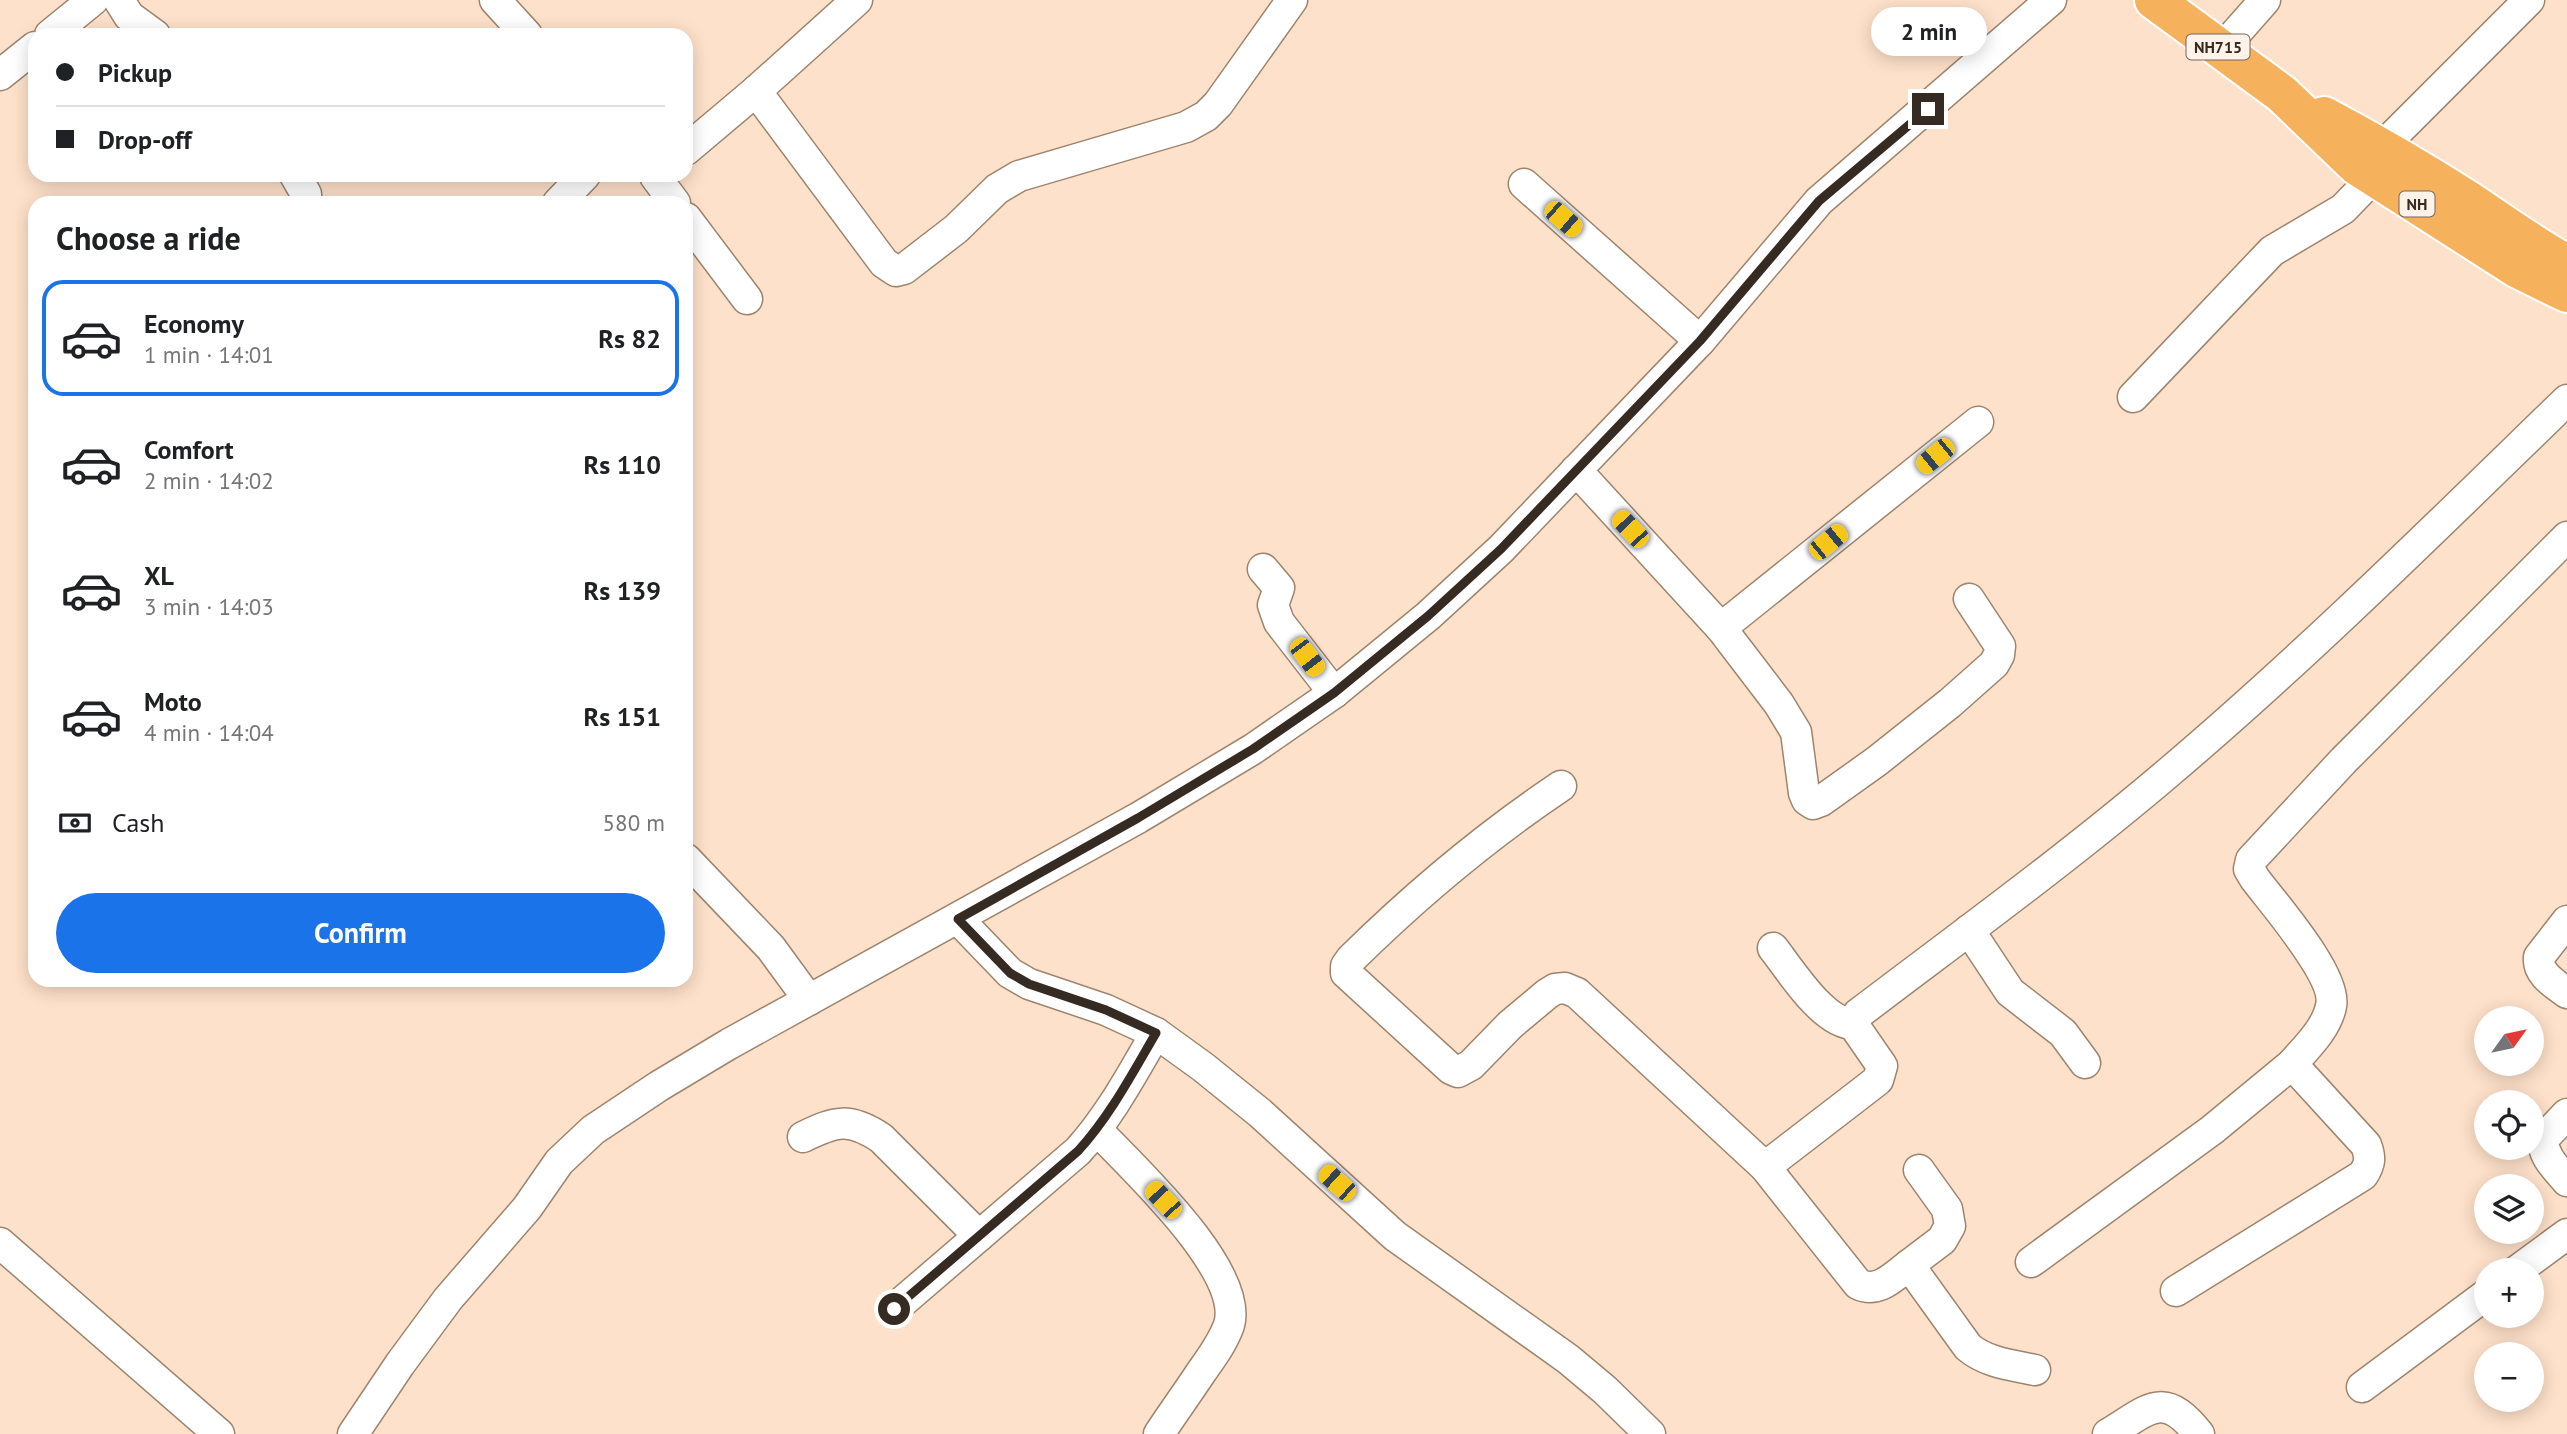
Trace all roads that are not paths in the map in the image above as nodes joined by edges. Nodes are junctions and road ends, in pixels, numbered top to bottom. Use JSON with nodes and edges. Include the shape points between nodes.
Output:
{"nodes":[{"id":1,"x":93,"y":0,"type":"edge"},
{"id":2,"x":119,"y":0,"type":"edge"},
{"id":3,"x":495,"y":0,"type":"edge"},
{"id":4,"x":857,"y":0,"type":"edge"},
{"id":5,"x":1292,"y":0,"type":"edge"},
{"id":6,"x":2154,"y":0,"type":"edge"},
{"id":7,"x":2265,"y":0,"type":"edge"},
{"id":8,"x":2529,"y":0,"type":"edge"},
{"id":9,"x":2043,"y":2,"type":"edge"},
{"id":10,"x":59,"y":28,"type":"edge"},
{"id":11,"x":145,"y":28,"type":"edge"},
{"id":12,"x":521,"y":28,"type":"edge"},
{"id":13,"x":2221,"y":50,"type":"junction"},
{"id":14,"x":28,"y":53,"type":"edge"},
{"id":15,"x":0,"y":75,"type":"edge"},
{"id":16,"x":756,"y":91,"type":"junction"},
{"id":17,"x":2282,"y":94,"type":"joint"},
{"id":18,"x":693,"y":144,"type":"edge"},
{"id":19,"x":2378,"y":162,"type":"junction"},
{"id":20,"x":578,"y":182,"type":"edge"},
{"id":21,"x":1524,"y":184,"type":"dead end"},
{"id":22,"x":565,"y":196,"type":"edge"},
{"id":23,"x":693,"y":227,"type":"edge"},
{"id":24,"x":2567,"y":264,"type":"edge"},
{"id":25,"x":2567,"y":293,"type":"edge"},
{"id":26,"x":747,"y":299,"type":"dead end"},
{"id":27,"x":1700,"y":341,"type":"junction"},
{"id":28,"x":2133,"y":397,"type":"dead end"},
{"id":29,"x":2567,"y":400,"type":"edge"},
{"id":30,"x":1978,"y":422,"type":"dead end"},
{"id":31,"x":1576,"y":470,"type":"junction"},
{"id":32,"x":2567,"y":537,"type":"edge"},
{"id":33,"x":1263,"y":569,"type":"dead end"},
{"id":34,"x":1969,"y":599,"type":"dead end"},
{"id":35,"x":1721,"y":628,"type":"junction"},
{"id":36,"x":1334,"y":693,"type":"junction"},
{"id":37,"x":1561,"y":786,"type":"dead end"},
{"id":38,"x":693,"y":866,"type":"edge"},
{"id":39,"x":958,"y":919,"type":"junction"},
{"id":40,"x":2567,"y":922,"type":"edge"},
{"id":41,"x":1969,"y":930,"type":"junction"},
{"id":42,"x":1773,"y":948,"type":"dead end"},
{"id":43,"x":2567,"y":993,"type":"edge"},
{"id":44,"x":809,"y":1000,"type":"junction"},
{"id":45,"x":1853,"y":1024,"type":"junction"},
{"id":46,"x":1156,"y":1033,"type":"junction"},
{"id":47,"x":2085,"y":1063,"type":"dead end"},
{"id":48,"x":2292,"y":1064,"type":"junction"},
{"id":49,"x":2567,"y":1114,"type":"edge"},
{"id":50,"x":1097,"y":1130,"type":"junction"},
{"id":51,"x":803,"y":1137,"type":"dead end"},
{"id":52,"x":1765,"y":1167,"type":"junction"},
{"id":53,"x":1919,"y":1170,"type":"dead end"},
{"id":54,"x":2567,"y":1181,"type":"edge"},
{"id":55,"x":2567,"y":1234,"type":"edge"},
{"id":56,"x":979,"y":1236,"type":"junction"},
{"id":57,"x":0,"y":1243,"type":"edge"},
{"id":58,"x":2534,"y":1258,"type":"edge"},
{"id":59,"x":2031,"y":1262,"type":"dead end"},
{"id":60,"x":1909,"y":1265,"type":"junction"},
{"id":61,"x":2176,"y":1291,"type":"dead end"},
{"id":62,"x":2474,"y":1304,"type":"edge"},
{"id":63,"x":894,"y":1309,"type":"dead end"},
{"id":64,"x":2035,"y":1370,"type":"dead end"},
{"id":65,"x":2362,"y":1387,"type":"dead end"},
{"id":66,"x":219,"y":1434,"type":"edge"},
{"id":67,"x":353,"y":1434,"type":"edge"},
{"id":68,"x":1159,"y":1434,"type":"edge"},
{"id":69,"x":1650,"y":1434,"type":"edge"},
{"id":70,"x":2108,"y":1434,"type":"edge"},
{"id":71,"x":2199,"y":1434,"type":"edge"}],
"edges":[{"from":1,"to":10,"type":"street"},
{"from":2,"to":11,"type":"street","via":[[129,16]]},
{"from":3,"to":12,"type":"street"},
{"from":4,"to":16,"type":"street"},
{"from":5,"to":16,"type":"street","via":[[1206,116],[1186,127],[1019,176],[997,189],[904,270],[896,271],[884,263]]},
{"from":6,"to":13,"type":"highway","number":"NH715"},
{"from":7,"to":13,"type":"street"},
{"from":8,"to":19,"type":"street"},
{"from":9,"to":27,"type":"street","via":[[1819,201]]},
{"from":13,"to":17,"type":"highway","number":"NH715"},
{"from":14,"to":15,"type":"street"},
{"from":16,"to":18,"type":"street"},
{"from":17,"to":19,"type":"highway","number":"NH","via":[[2357,166]]},
{"from":19,"to":24,"type":"highway","number":"NH","via":[[2466,200]]},
{"from":19,"to":25,"type":"highway","number":"NH","via":[[2518,269]]},
{"from":19,"to":28,"type":"street","via":[[2343,209],[2272,251]]},
{"from":20,"to":22,"type":"street"},
{"from":21,"to":27,"type":"street"},
{"from":23,"to":26,"type":"street"},
{"from":27,"to":31,"type":"street"},
{"from":29,"to":41,"type":"street","via":[[2274,680],[2116,816]]},
{"from":30,"to":35,"type":"street"},
{"from":31,"to":35,"type":"street"},
{"from":31,"to":36,"type":"street","via":[[1501,549]]},
{"from":32,"to":48,"type":"street","via":[[2251,860],[2249,869],[2255,879],[2313,957],[2331,990],[2332,1006],[2324,1023]]},
{"from":33,"to":36,"type":"street","via":[[1279,588],[1273,606],[1279,622]]},
{"from":34,"to":35,"type":"street","via":[[2000,646],[1994,664],[1877,761],[1813,804],[1804,793],[1796,732]]},
{"from":36,"to":39,"type":"street","via":[[1253,749]]},
{"from":37,"to":52,"type":"street","via":[[1471,850],[1417,896],[1351,959],[1346,973],[1458,1072],[1547,994],[1565,988],[1577,993]]},
{"from":38,"to":44,"type":"street","via":[[771,948]]},
{"from":39,"to":44,"type":"street"},
{"from":39,"to":46,"type":"street","via":[[1010,973],[1029,984]]},
{"from":40,"to":43,"type":"street","via":[[2538,964]]},
{"from":41,"to":45,"type":"street","via":[[1858,1014]]},
{"from":41,"to":47,"type":"street","via":[[2010,992],[2063,1033]]},
{"from":42,"to":45,"type":"street","via":[[1835,1020]]},
{"from":44,"to":67,"type":"street","via":[[729,1044],[593,1130],[448,1299]]},
{"from":45,"to":52,"type":"street","via":[[1882,1066],[1878,1080]]},
{"from":46,"to":50,"type":"street"},
{"from":46,"to":69,"type":"street","via":[[1260,1113],[1395,1236],[1568,1359]]},
{"from":48,"to":59,"type":"street"},
{"from":48,"to":61,"type":"street","via":[[2366,1145],[2369,1166],[2362,1175]]},
{"from":49,"to":54,"type":"street","via":[[2543,1139],[2543,1149]]},
{"from":50,"to":56,"type":"street"},
{"from":50,"to":68,"type":"street","via":[[1179,1217],[1209,1257],[1231,1305],[1222,1342]]},
{"from":51,"to":56,"type":"street","via":[[830,1124],[848,1122],[866,1128]]},
{"from":52,"to":60,"type":"street","via":[[1858,1284],[1874,1288]]},
{"from":53,"to":60,"type":"street","via":[[1947,1209],[1950,1226],[1942,1240]]},
{"from":55,"to":58,"type":"street"},
{"from":56,"to":63,"type":"street"},
{"from":57,"to":66,"type":"street"},
{"from":60,"to":64,"type":"street","via":[[1976,1354]]},
{"from":62,"to":65,"type":"street"},
{"from":70,"to":71,"type":"street","via":[[2159,1406],[2180,1413]]}]}
